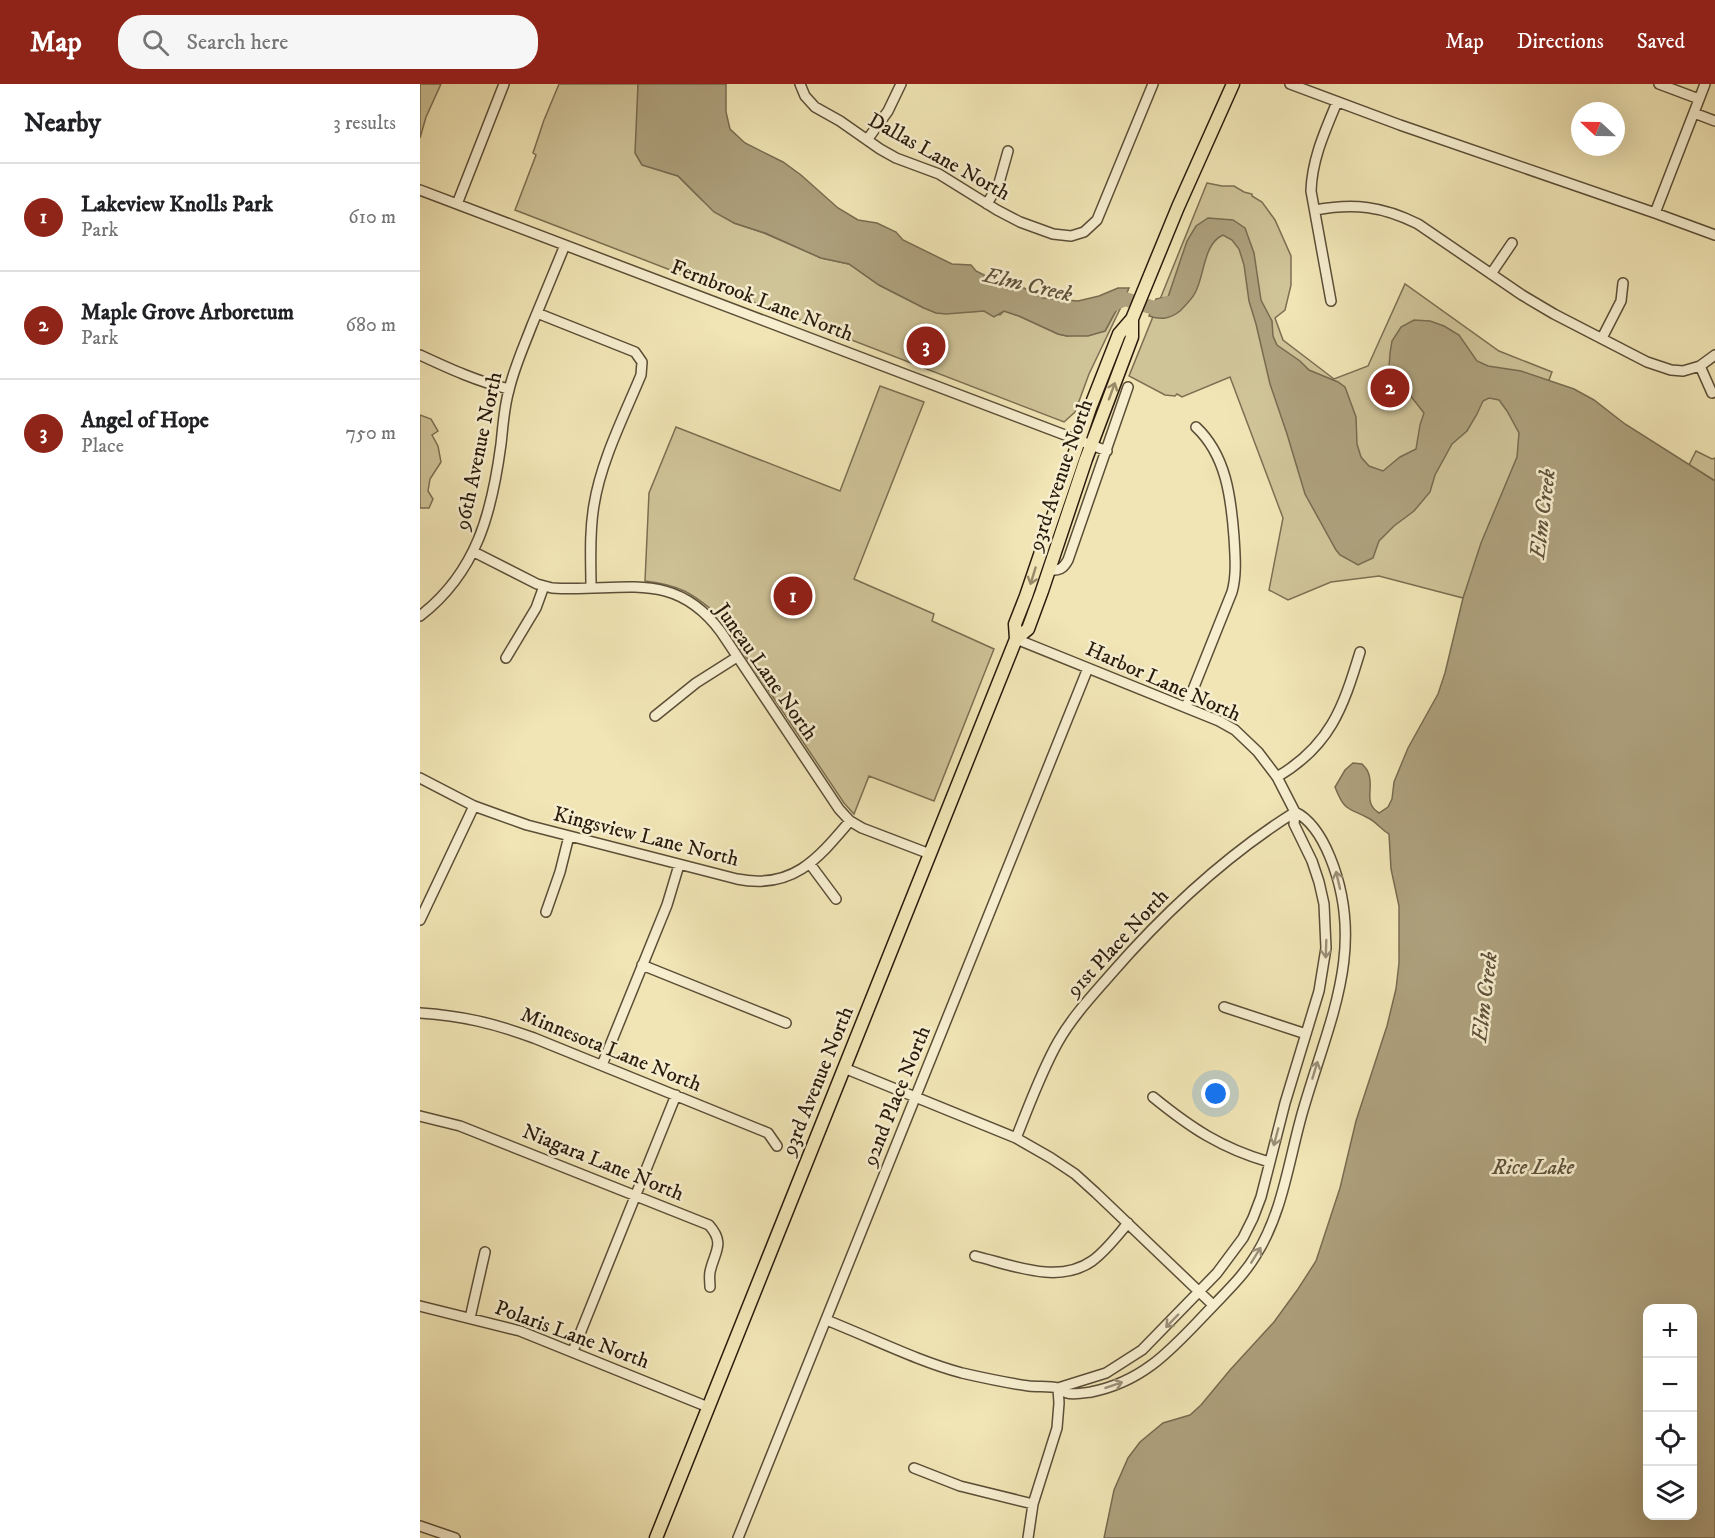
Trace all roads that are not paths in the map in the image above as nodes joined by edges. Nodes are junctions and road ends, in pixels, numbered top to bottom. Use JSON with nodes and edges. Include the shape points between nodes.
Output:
{"nodes":[{"id":1,"x":504,"y":84,"type":"edge"},
{"id":2,"x":901,"y":84,"type":"edge"},
{"id":3,"x":1153,"y":84,"type":"edge"},
{"id":4,"x":1233,"y":84,"type":"edge"},
{"id":5,"x":1290,"y":84,"type":"edge"},
{"id":6,"x":1659,"y":84,"type":"edge"},
{"id":7,"x":1706,"y":84,"type":"edge"},
{"id":8,"x":801,"y":87,"type":"edge"},
{"id":9,"x":1700,"y":99,"type":"junction"},
{"id":10,"x":1337,"y":102,"type":"junction"},
{"id":11,"x":1694,"y":113,"type":"junction"},
{"id":12,"x":1715,"y":121,"type":"edge"},
{"id":13,"x":867,"y":140,"type":"junction"},
{"id":14,"x":1008,"y":151,"type":"dead end"},
{"id":15,"x":420,"y":190,"type":"edge"},
{"id":16,"x":457,"y":204,"type":"junction"},
{"id":17,"x":987,"y":204,"type":"junction"},
{"id":18,"x":1315,"y":210,"type":"junction"},
{"id":19,"x":1655,"y":213,"type":"junction"},
{"id":20,"x":1715,"y":235,"type":"edge"},
{"id":21,"x":1512,"y":243,"type":"dead end"},
{"id":22,"x":565,"y":245,"type":"junction"},
{"id":23,"x":1491,"y":274,"type":"junction"},
{"id":24,"x":1623,"y":283,"type":"dead end"},
{"id":25,"x":1331,"y":302,"type":"dead end"},
{"id":26,"x":537,"y":313,"type":"junction"},
{"id":27,"x":1132,"y":319,"type":"junction"},
{"id":28,"x":1602,"y":338,"type":"junction"},
{"id":29,"x":420,"y":355,"type":"edge"},
{"id":30,"x":1715,"y":355,"type":"edge"},
{"id":31,"x":1700,"y":366,"type":"junction"},
{"id":32,"x":1128,"y":387,"type":"dead end"},
{"id":33,"x":509,"y":389,"type":"junction"},
{"id":34,"x":1712,"y":393,"type":"dead end"},
{"id":35,"x":1196,"y":427,"type":"dead end"},
{"id":36,"x":1078,"y":441,"type":"junction"},
{"id":37,"x":1091,"y":446,"type":"junction"},
{"id":38,"x":1107,"y":452,"type":"junction"},
{"id":39,"x":474,"y":552,"type":"junction"},
{"id":40,"x":1049,"y":570,"type":"junction"},
{"id":41,"x":544,"y":586,"type":"junction"},
{"id":42,"x":591,"y":588,"type":"junction"},
{"id":43,"x":420,"y":616,"type":"edge"},
{"id":44,"x":1016,"y":639,"type":"junction"},
{"id":45,"x":1360,"y":652,"type":"dead end"},
{"id":46,"x":737,"y":657,"type":"junction"},
{"id":47,"x":506,"y":658,"type":"dead end"},
{"id":48,"x":1088,"y":668,"type":"junction"},
{"id":49,"x":1186,"y":707,"type":"junction"},
{"id":50,"x":655,"y":716,"type":"dead end"},
{"id":51,"x":1277,"y":777,"type":"junction"},
{"id":52,"x":420,"y":778,"type":"edge"},
{"id":53,"x":474,"y":806,"type":"junction"},
{"id":54,"x":1295,"y":812,"type":"junction"},
{"id":55,"x":850,"y":821,"type":"junction"},
{"id":56,"x":569,"y":836,"type":"junction"},
{"id":57,"x":930,"y":854,"type":"junction"},
{"id":58,"x":810,"y":864,"type":"junction"},
{"id":59,"x":679,"y":865,"type":"junction"},
{"id":60,"x":836,"y":899,"type":"dead end"},
{"id":61,"x":546,"y":912,"type":"dead end"},
{"id":62,"x":420,"y":920,"type":"edge"},
{"id":63,"x":642,"y":965,"type":"junction"},
{"id":64,"x":1224,"y":1007,"type":"dead end"},
{"id":65,"x":420,"y":1013,"type":"edge"},
{"id":66,"x":786,"y":1023,"type":"dead end"},
{"id":67,"x":1306,"y":1034,"type":"junction"},
{"id":68,"x":602,"y":1065,"type":"junction"},
{"id":69,"x":844,"y":1068,"type":"junction"},
{"id":70,"x":676,"y":1095,"type":"junction"},
{"id":71,"x":916,"y":1097,"type":"junction"},
{"id":72,"x":1153,"y":1097,"type":"dead end"},
{"id":73,"x":1285,"y":1103,"type":"junction"},
{"id":74,"x":1303,"y":1109,"type":"junction"},
{"id":75,"x":420,"y":1116,"type":"edge"},
{"id":76,"x":1016,"y":1138,"type":"junction"},
{"id":77,"x":777,"y":1146,"type":"dead end"},
{"id":78,"x":1269,"y":1162,"type":"junction"},
{"id":79,"x":635,"y":1195,"type":"junction"},
{"id":80,"x":1128,"y":1223,"type":"junction"},
{"id":81,"x":485,"y":1252,"type":"dead end"},
{"id":82,"x":975,"y":1256,"type":"dead end"},
{"id":83,"x":710,"y":1287,"type":"dead end"},
{"id":84,"x":1199,"y":1292,"type":"junction"},
{"id":85,"x":1213,"y":1305,"type":"junction"},
{"id":86,"x":420,"y":1306,"type":"edge"},
{"id":87,"x":470,"y":1318,"type":"junction"},
{"id":88,"x":826,"y":1320,"type":"junction"},
{"id":89,"x":573,"y":1351,"type":"junction"},
{"id":90,"x":1058,"y":1388,"type":"junction"},
{"id":91,"x":708,"y":1407,"type":"junction"},
{"id":92,"x":914,"y":1468,"type":"dead end"},
{"id":93,"x":1033,"y":1504,"type":"junction"},
{"id":94,"x":420,"y":1526,"type":"edge"},
{"id":95,"x":455,"y":1538,"type":"edge"},
{"id":96,"x":657,"y":1538,"type":"edge"},
{"id":97,"x":738,"y":1538,"type":"edge"},
{"id":98,"x":1028,"y":1538,"type":"edge"}],
"edges":[{"from":1,"to":16,"type":"street"},
{"from":2,"to":13,"type":"street"},
{"from":3,"to":17,"type":"street","name":"Dallas Lane North","via":[[1097,220],[1084,232],[1071,236],[1053,234]]},
{"from":4,"to":27,"type":"main road","name":"93rd Avenue North"},
{"from":5,"to":10,"type":"street"},
{"from":6,"to":9,"type":"street"},
{"from":7,"to":9,"type":"street"},
{"from":8,"to":13,"type":"street","name":"Dallas Lane North","via":[[815,107]]},
{"from":9,"to":11,"type":"street"},
{"from":10,"to":18,"type":"street","via":[[1312,173]]},
{"from":10,"to":19,"type":"street"},
{"from":11,"to":12,"type":"street"},
{"from":11,"to":19,"type":"street"},
{"from":13,"to":17,"type":"street","name":"Dallas Lane North","via":[[896,158],[939,174]]},
{"from":14,"to":17,"type":"street","via":[[999,183]]},
{"from":15,"to":16,"type":"street","name":"Fernbrook Lane North"},
{"from":16,"to":22,"type":"street","name":"Fernbrook Lane North"},
{"from":18,"to":23,"type":"street","via":[[1356,206],[1395,213],[1418,224]]},
{"from":18,"to":25,"type":"street"},
{"from":19,"to":20,"type":"street"},
{"from":21,"to":23,"type":"street"},
{"from":22,"to":26,"type":"street","name":"96th Avenue North"},
{"from":22,"to":36,"type":"street","name":"Fernbrook Lane North"},
{"from":23,"to":28,"type":"street"},
{"from":24,"to":28,"type":"street","via":[[1621,301]]},
{"from":26,"to":33,"type":"street","name":"96th Avenue North"},
{"from":26,"to":42,"type":"street","via":[[635,352],[642,362],[641,375],[606,462],[594,505]]},
{"from":27,"to":36,"type":"main road","name":"93rd Avenue North","via":[[1119,334]]},
{"from":37,"to":27,"type":"main road","name":"93rd Avenue North","one_way":true,"via":[[1132,337]]},
{"from":28,"to":31,"type":"street","via":[[1658,367],[1683,370]]},
{"from":29,"to":33,"type":"street"},
{"from":30,"to":31,"type":"street"},
{"from":31,"to":34,"type":"street"},
{"from":32,"to":38,"type":"street"},
{"from":33,"to":39,"type":"street","name":"96th Avenue North","via":[[490,504]]},
{"from":35,"to":49,"type":"street","via":[[1211,444],[1227,483],[1235,579]]},
{"from":36,"to":37,"type":"street","name":"Fernbrook Lane North"},
{"from":36,"to":44,"type":"main road","name":"93rd Avenue North","one_way":true,"via":[[1015,624]]},
{"from":37,"to":38,"type":"street","name":"Fernbrook Lane North"},
{"from":37,"to":40,"type":"main road","name":"93rd Avenue North"},
{"from":38,"to":40,"type":"street","via":[[1068,560],[1060,570]]},
{"from":39,"to":41,"type":"street","name":"Juneau Lane North"},
{"from":39,"to":43,"type":"street","name":"96th Avenue North","via":[[453,585]]},
{"from":40,"to":44,"type":"main road","name":"93rd Avenue North","via":[[1028,629]]},
{"from":41,"to":42,"type":"street","name":"Juneau Lane North"},
{"from":41,"to":47,"type":"street"},
{"from":42,"to":46,"type":"street","name":"Juneau Lane North","via":[[650,587],[685,598],[711,619]]},
{"from":44,"to":48,"type":"street","name":"Harbor Lane North"},
{"from":44,"to":57,"type":"main road","name":"93rd Avenue North"},
{"from":45,"to":51,"type":"street","via":[[1345,699],[1329,730],[1306,757]]},
{"from":46,"to":50,"type":"street"},
{"from":46,"to":55,"type":"street","name":"Juneau Lane North"},
{"from":48,"to":49,"type":"street","name":"Harbor Lane North"},
{"from":48,"to":71,"type":"street","name":"92nd Place North"},
{"from":49,"to":51,"type":"street","name":"Harbor Lane North","via":[[1235,730]]},
{"from":51,"to":54,"type":"street","name":"Harbor Lane North"},
{"from":52,"to":53,"type":"street","name":"Kingsview Lane North"},
{"from":53,"to":56,"type":"street","name":"Kingsview Lane North"},
{"from":53,"to":62,"type":"street"},
{"from":54,"to":67,"type":"street","one_way":true,"via":[[1294,824],[1319,882],[1326,928],[1322,981]]},
{"from":74,"to":54,"type":"street","one_way":true,"via":[[1341,984],[1346,928],[1336,871],[1328,851],[1304,816]]},
{"from":54,"to":76,"type":"street","name":"91st Place North","via":[[1248,843],[1166,915],[1084,1004],[1057,1044]]},
{"from":55,"to":57,"type":"street","name":"Juneau Lane North"},
{"from":55,"to":58,"type":"street","name":"Kingsview Lane North"},
{"from":56,"to":59,"type":"street","name":"Kingsview Lane North"},
{"from":56,"to":61,"type":"street"},
{"from":57,"to":69,"type":"main road","name":"93rd Avenue North"},
{"from":58,"to":59,"type":"street","name":"Kingsview Lane North","via":[[785,878],[755,882]]},
{"from":58,"to":60,"type":"street"},
{"from":59,"to":63,"type":"street"},
{"from":63,"to":66,"type":"street"},
{"from":63,"to":68,"type":"street"},
{"from":64,"to":67,"type":"street"},
{"from":65,"to":68,"type":"street","name":"Minnesota Lane North","via":[[503,1026]]},
{"from":67,"to":73,"type":"street"},
{"from":68,"to":70,"type":"street","name":"Minnesota Lane North"},
{"from":69,"to":71,"type":"street"},
{"from":69,"to":91,"type":"main road","name":"93rd Avenue North"},
{"from":70,"to":77,"type":"street","name":"Minnesota Lane North","via":[[768,1133]]},
{"from":70,"to":79,"type":"street"},
{"from":71,"to":76,"type":"street"},
{"from":71,"to":88,"type":"street","name":"92nd Place North"},
{"from":72,"to":78,"type":"street","via":[[1221,1144]]},
{"from":73,"to":74,"type":"street"},
{"from":73,"to":78,"type":"street","one_way":true},
{"from":85,"to":74,"type":"street","one_way":true,"via":[[1249,1266],[1273,1223]]},
{"from":75,"to":79,"type":"street","name":"Niagara Lane North","via":[[460,1126]]},
{"from":76,"to":80,"type":"street","via":[[1075,1174]]},
{"from":78,"to":84,"type":"street","via":[[1257,1208],[1243,1239]]},
{"from":79,"to":83,"type":"street","name":"Niagara Lane North","via":[[702,1221],[714,1231],[718,1245]]},
{"from":79,"to":89,"type":"street"},
{"from":80,"to":82,"type":"street","via":[[1092,1261],[1066,1272],[1038,1271]]},
{"from":80,"to":84,"type":"street"},
{"from":81,"to":87,"type":"street"},
{"from":84,"to":85,"type":"street"},
{"from":84,"to":90,"type":"street","one_way":true,"via":[[1124,1363]]},
{"from":90,"to":85,"type":"street","one_way":true,"via":[[1068,1394],[1089,1392],[1118,1385],[1140,1374],[1172,1349]]},
{"from":86,"to":87,"type":"street","name":"Polaris Lane North"},
{"from":87,"to":89,"type":"street","name":"Polaris Lane North"},
{"from":88,"to":90,"type":"street","via":[[960,1372]]},
{"from":88,"to":97,"type":"street","name":"92nd Place North"},
{"from":89,"to":91,"type":"street","name":"Polaris Lane North"},
{"from":90,"to":93,"type":"street","via":[[1057,1428]]},
{"from":91,"to":96,"type":"main road","name":"93rd Avenue North"},
{"from":92,"to":93,"type":"street","via":[[960,1486]]},
{"from":93,"to":98,"type":"street"},
{"from":94,"to":95,"type":"street"}]}
